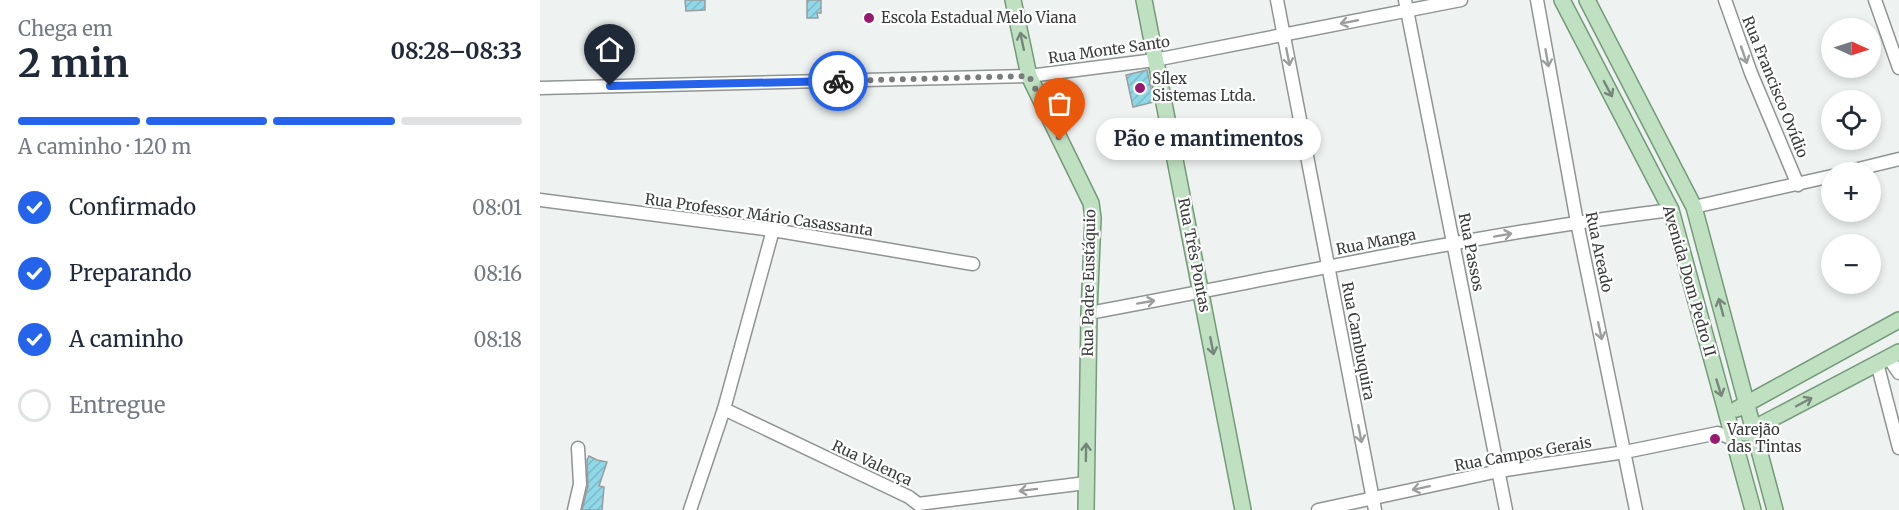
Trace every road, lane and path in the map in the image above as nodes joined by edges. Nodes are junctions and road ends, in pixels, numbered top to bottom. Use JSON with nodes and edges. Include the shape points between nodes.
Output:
{"nodes":[{"id":1,"x":1013,"y":0,"type":"edge"},
{"id":2,"x":1144,"y":0,"type":"edge"},
{"id":3,"x":1277,"y":0,"type":"edge"},
{"id":4,"x":1461,"y":0,"type":"edge"},
{"id":5,"x":1537,"y":0,"type":"edge"},
{"id":6,"x":1562,"y":0,"type":"edge"},
{"id":7,"x":1587,"y":0,"type":"edge"},
{"id":8,"x":1725,"y":0,"type":"edge"},
{"id":9,"x":1875,"y":0,"type":"edge"},
{"id":10,"x":1406,"y":5,"type":"edge"},
{"id":11,"x":1893,"y":33,"type":"edge"},
{"id":12,"x":1283,"y":35,"type":"junction"},
{"id":13,"x":1155,"y":60,"type":"junction"},
{"id":14,"x":1899,"y":68,"type":"edge"},
{"id":15,"x":1029,"y":76,"type":"junction"},
{"id":16,"x":540,"y":88,"type":"edge"},
{"id":17,"x":1899,"y":159,"type":"edge"},
{"id":18,"x":1881,"y":163,"type":"edge"},
{"id":19,"x":1821,"y":179,"type":"edge"},
{"id":20,"x":1798,"y":185,"type":"junction"},
{"id":21,"x":540,"y":200,"type":"edge"},
{"id":22,"x":1694,"y":207,"type":"junction"},
{"id":23,"x":1671,"y":210,"type":"junction"},
{"id":24,"x":1577,"y":222,"type":"junction"},
{"id":25,"x":773,"y":230,"type":"junction"},
{"id":26,"x":1454,"y":243,"type":"junction"},
{"id":27,"x":973,"y":264,"type":"dead end"},
{"id":28,"x":1329,"y":266,"type":"junction"},
{"id":29,"x":1201,"y":292,"type":"junction"},
{"id":30,"x":1089,"y":313,"type":"junction"},
{"id":31,"x":1899,"y":320,"type":"edge"},
{"id":32,"x":1888,"y":357,"type":"edge"},
{"id":33,"x":1899,"y":373,"type":"edge"},
{"id":34,"x":1746,"y":404,"type":"junction"},
{"id":35,"x":724,"y":409,"type":"junction"},
{"id":36,"x":1727,"y":414,"type":"junction"},
{"id":37,"x":1753,"y":430,"type":"junction"},
{"id":38,"x":1733,"y":438,"type":"junction"},
{"id":39,"x":578,"y":448,"type":"dead end"},
{"id":40,"x":1899,"y":448,"type":"edge"},
{"id":41,"x":1625,"y":452,"type":"junction"},
{"id":42,"x":1499,"y":471,"type":"junction"},
{"id":43,"x":1086,"y":483,"type":"junction"},
{"id":44,"x":1374,"y":504,"type":"edge"},
{"id":45,"x":917,"y":507,"type":"edge"},
{"id":46,"x":574,"y":510,"type":"edge"},
{"id":47,"x":690,"y":510,"type":"edge"},
{"id":48,"x":1086,"y":510,"type":"edge"},
{"id":49,"x":1243,"y":510,"type":"edge"},
{"id":50,"x":1318,"y":510,"type":"edge"},
{"id":51,"x":1506,"y":510,"type":"edge"},
{"id":52,"x":1636,"y":510,"type":"edge"},
{"id":53,"x":1753,"y":510,"type":"edge"},
{"id":54,"x":1775,"y":510,"type":"edge"}],
"edges":[{"from":15,"to":1,"type":"main road","name":"Rua Padre Eustáquio","one_way":true},
{"from":2,"to":13,"type":"main road","name":"Rua Três Pontas"},
{"from":3,"to":12,"type":"street","name":"Rua Cambuquira"},
{"from":4,"to":10,"type":"street","name":"Rua Monte Santo"},
{"from":5,"to":24,"type":"street","name":"Rua Areado","one_way":true},
{"from":6,"to":23,"type":"main road","name":"Avenida Dom Pedro II","one_way":true},
{"from":7,"to":22,"type":"main road","name":"Avenida Dom Pedro II"},
{"from":8,"to":20,"type":"street","name":"Rua Francisco Ovídio","one_way":true,"via":[[1750,73]]},
{"from":9,"to":11,"type":"street"},
{"from":10,"to":12,"type":"street","name":"Rua Monte Santo","one_way":true},
{"from":10,"to":26,"type":"street","name":"Rua Passos"},
{"from":11,"to":14,"type":"street"},
{"from":12,"to":13,"type":"street","name":"Rua Monte Santo"},
{"from":12,"to":28,"type":"street","name":"Rua Cambuquira","one_way":true},
{"from":13,"to":15,"type":"street","name":"Rua Monte Santo"},
{"from":13,"to":29,"type":"main road","name":"Rua Três Pontas"},
{"from":15,"to":16,"type":"street","name":"Rua Monte Santo"},
{"from":15,"to":30,"type":"main road","name":"Rua Padre Eustáquio","via":[[1091,202]]},
{"from":17,"to":18,"type":"street"},
{"from":19,"to":20,"type":"street"},
{"from":20,"to":22,"type":"street"},
{"from":21,"to":25,"type":"street","name":"Rua Professor Mário Casassanta"},
{"from":34,"to":22,"type":"main road","name":"Avenida Dom Pedro II","one_way":true},
{"from":23,"to":24,"type":"street","name":"Rua Manga"},
{"from":23,"to":36,"type":"main road","name":"Avenida Dom Pedro II","one_way":true},
{"from":26,"to":24,"type":"street","name":"Rua Manga","one_way":true},
{"from":24,"to":41,"type":"street","name":"Rua Areado","one_way":true},
{"from":25,"to":27,"type":"street","name":"Rua Professor Mário Casassanta"},
{"from":25,"to":35,"type":"street"},
{"from":26,"to":28,"type":"street","name":"Rua Manga"},
{"from":26,"to":42,"type":"street","name":"Rua Passos"},
{"from":28,"to":29,"type":"street","name":"Rua Manga"},
{"from":28,"to":44,"type":"street","name":"Rua Cambuquira","one_way":true},
{"from":30,"to":29,"type":"street","name":"Rua Manga","one_way":true},
{"from":29,"to":49,"type":"main road","name":"Rua Três Pontas","one_way":true},
{"from":43,"to":30,"type":"main road","name":"Rua Padre Eustáquio","one_way":true},
{"from":31,"to":34,"type":"main road"},
{"from":32,"to":33,"type":"street"},
{"from":37,"to":32,"type":"main road","one_way":true},
{"from":32,"to":40,"type":"street"},
{"from":34,"to":36,"type":"main road"},
{"from":34,"to":37,"type":"main road","name":"Avenida Dom Pedro II"},
{"from":35,"to":45,"type":"street","name":"Rua Valença","via":[[909,496]]},
{"from":35,"to":47,"type":"street"},
{"from":36,"to":38,"type":"main road","name":"Avenida Dom Pedro II"},
{"from":37,"to":38,"type":"main road"},
{"from":37,"to":54,"type":"main road","name":"Avenida Dom Pedro II"},
{"from":38,"to":41,"type":"street","name":"Rua Campos Gerais","via":[[1718,433]]},
{"from":38,"to":53,"type":"main road","name":"Avenida Dom Pedro II"},
{"from":39,"to":46,"type":"street","via":[[580,484]]},
{"from":41,"to":42,"type":"street","name":"Rua Campos Gerais"},
{"from":41,"to":52,"type":"street","name":"Rua Areado"},
{"from":42,"to":44,"type":"street","name":"Rua Campos Gerais","one_way":true},
{"from":42,"to":51,"type":"street","name":"Rua Passos"},
{"from":43,"to":45,"type":"street","name":"Rua Valença","one_way":true},
{"from":43,"to":48,"type":"main road","name":"Rua Padre Eustáquio"},
{"from":44,"to":50,"type":"street","name":"Rua Campos Gerais"}]}
